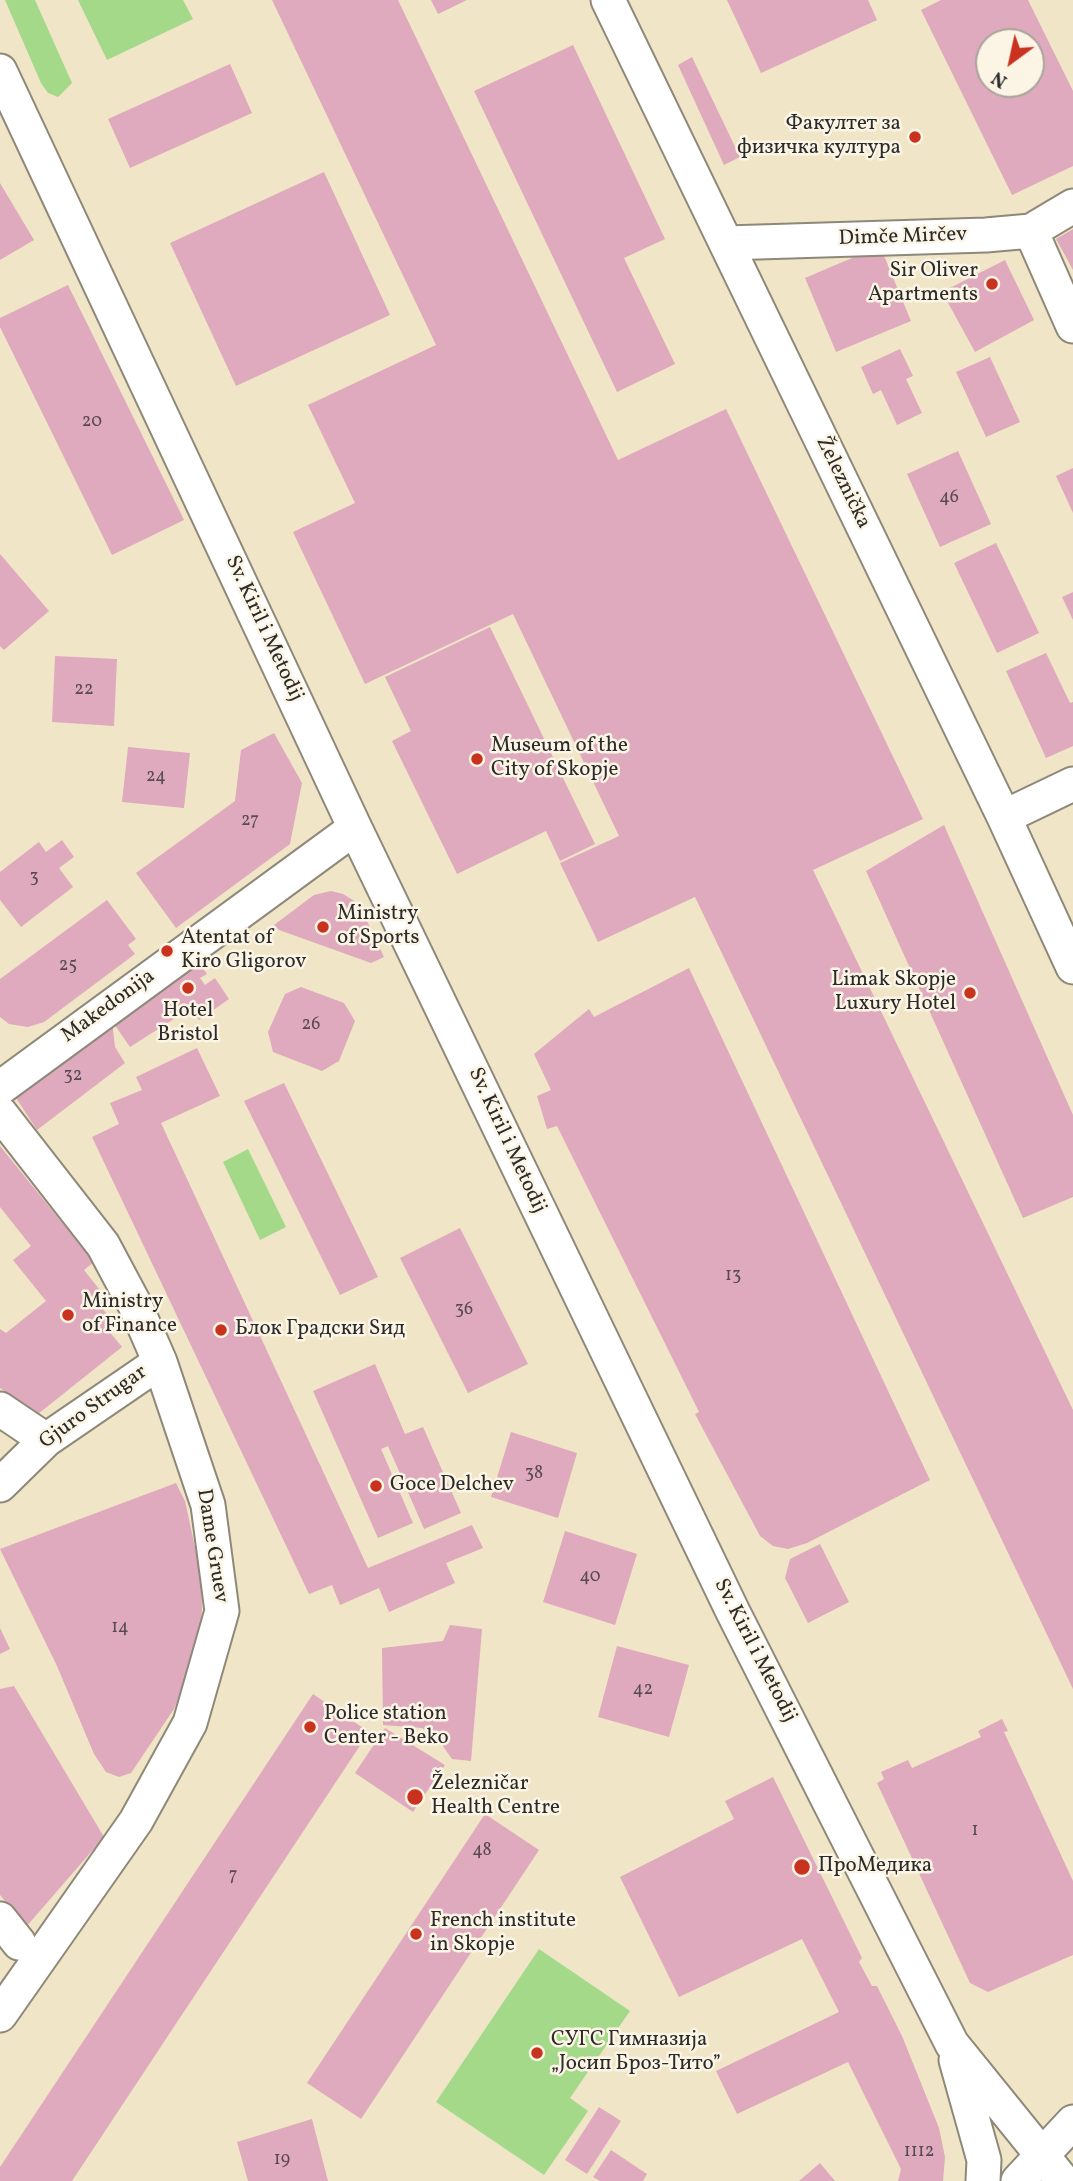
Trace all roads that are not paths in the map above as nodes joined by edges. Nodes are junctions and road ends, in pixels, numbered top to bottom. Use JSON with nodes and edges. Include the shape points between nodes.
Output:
{"nodes":[{"id":1,"x":608,"y":0,"type":"edge"},
{"id":2,"x":0,"y":71,"type":"edge"},
{"id":3,"x":1073,"y":206,"type":"edge"},
{"id":4,"x":1031,"y":230,"type":"junction"},
{"id":5,"x":726,"y":243,"type":"junction"},
{"id":6,"x":1073,"y":326,"type":"edge"},
{"id":7,"x":1073,"y":784,"type":"edge"},
{"id":8,"x":1004,"y":817,"type":"junction"},
{"id":9,"x":355,"y":828,"type":"junction"},
{"id":10,"x":1073,"y":967,"type":"edge"},
{"id":11,"x":0,"y":1088,"type":"edge"},
{"id":12,"x":0,"y":1113,"type":"edge"},
{"id":13,"x":160,"y":1362,"type":"junction"},
{"id":14,"x":0,"y":1409,"type":"edge"},
{"id":15,"x":46,"y":1440,"type":"junction"},
{"id":16,"x":0,"y":1485,"type":"edge"},
{"id":17,"x":0,"y":2015,"type":"edge"},
{"id":18,"x":952,"y":2044,"type":"junction"},
{"id":19,"x":1073,"y":2122,"type":"edge"},
{"id":20,"x":1040,"y":2157,"type":"junction"},
{"id":21,"x":983,"y":2181,"type":"edge"},
{"id":22,"x":1018,"y":2181,"type":"edge"},
{"id":23,"x":1063,"y":2181,"type":"edge"}],
"edges":[{"from":1,"to":5,"type":"street","name":"Železnička"},
{"from":2,"to":9,"type":"street","name":"Sv. Kiril i Metodij"},
{"from":3,"to":4,"type":"street","name":"Dimče Mirčev"},
{"from":4,"to":5,"type":"street","name":"Dimče Mirčev","via":[[986,236]]},
{"from":4,"to":6,"type":"street"},
{"from":5,"to":8,"type":"street","name":"Železnička"},
{"from":7,"to":8,"type":"street"},
{"from":8,"to":10,"type":"street","name":"Železnička"},
{"from":9,"to":11,"type":"street","name":"Makedonija"},
{"from":9,"to":18,"type":"street","name":"Sv. Kiril i Metodij","via":[[733,1612]]},
{"from":12,"to":13,"type":"street","name":"Dame Gruev","via":[[103,1245]]},
{"from":13,"to":15,"type":"street","name":"Gjuro Strugar"},
{"from":13,"to":17,"type":"street","name":"Dame Gruev","via":[[208,1505],[222,1611],[190,1723],[177,1747],[136,1821]]},
{"from":14,"to":15,"type":"street"},
{"from":15,"to":16,"type":"street","name":"Gjuro Strugar"},
{"from":18,"to":20,"type":"street","name":"Sv. Kiril i Metodij"},
{"from":18,"to":21,"type":"street","via":[[984,2160]]},
{"from":19,"to":20,"type":"street"},
{"from":20,"to":22,"type":"street"},
{"from":20,"to":23,"type":"street","name":"Sv. Kiril i Metodij"}]}
